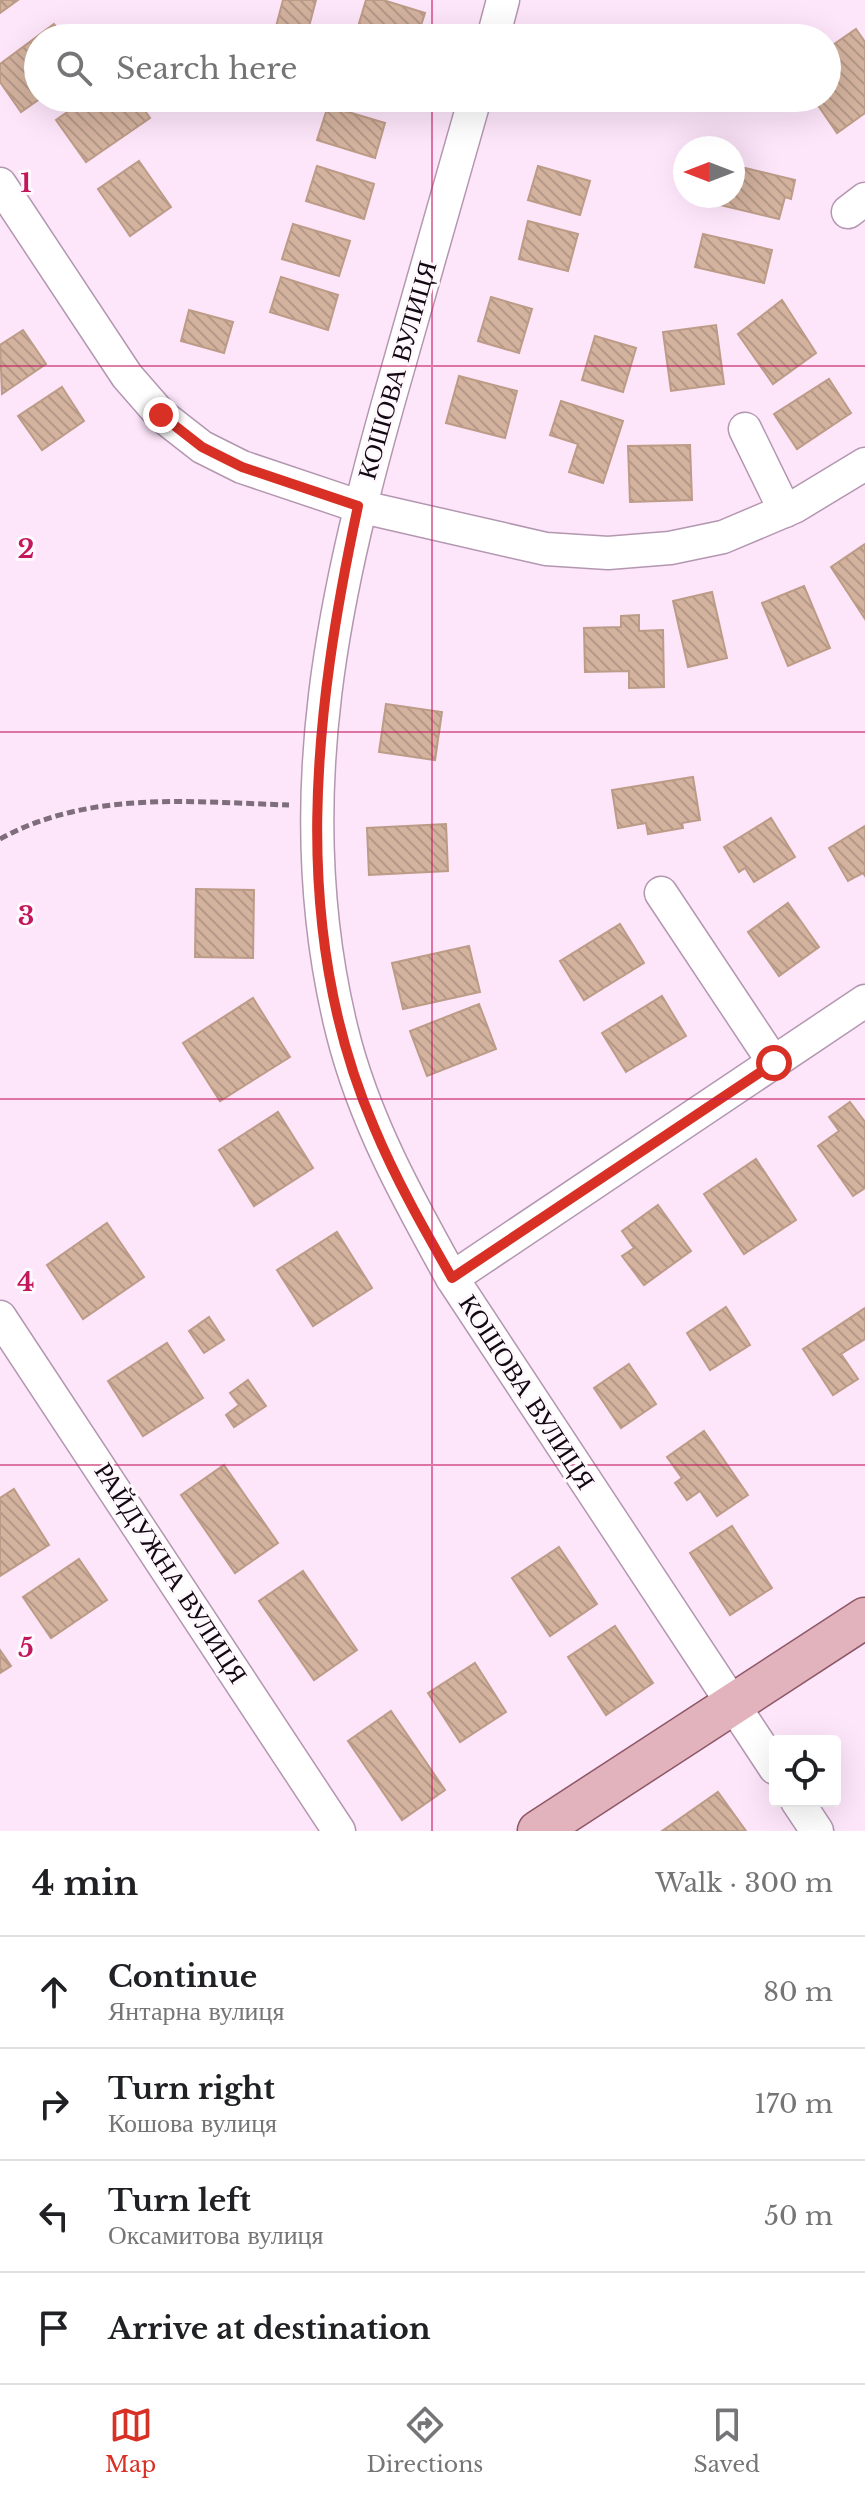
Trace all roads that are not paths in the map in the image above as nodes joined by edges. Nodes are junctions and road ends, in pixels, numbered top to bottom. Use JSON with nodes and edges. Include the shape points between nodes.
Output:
{"nodes":[{"id":1,"x":503,"y":0,"type":"edge"},
{"id":2,"x":497,"y":24,"type":"edge"},
{"id":3,"x":471,"y":112,"type":"edge"},
{"id":4,"x":0,"y":184,"type":"edge"},
{"id":5,"x":745,"y":429,"type":"dead end"},
{"id":6,"x":865,"y":464,"type":"edge"},
{"id":7,"x":358,"y":506,"type":"junction"},
{"id":8,"x":785,"y":511,"type":"junction"},
{"id":9,"x":661,"y":893,"type":"dead end"},
{"id":10,"x":865,"y":1001,"type":"edge"},
{"id":11,"x":774,"y":1063,"type":"junction"},
{"id":12,"x":452,"y":1278,"type":"junction"},
{"id":13,"x":0,"y":1317,"type":"edge"},
{"id":14,"x":865,"y":1618,"type":"edge"},
{"id":15,"x":732,"y":1704,"type":"junction"},
{"id":16,"x":769,"y":1759,"type":"edge"},
{"id":17,"x":801,"y":1807,"type":"edge"},
{"id":18,"x":339,"y":1831,"type":"edge"},
{"id":19,"x":538,"y":1831,"type":"edge"},
{"id":20,"x":817,"y":1831,"type":"edge"}],
"edges":[{"from":1,"to":2,"type":"street"},
{"from":3,"to":7,"type":"street","name":"КОШОВА ВУЛИЦЯ"},
{"from":4,"to":7,"type":"street","via":[[127,376],[161,415],[202,447],[242,467]]},
{"from":5,"to":8,"type":"street"},
{"from":6,"to":8,"type":"street"},
{"from":7,"to":8,"type":"street","via":[[546,549],[608,553],[723,537]]},
{"from":7,"to":12,"type":"street","name":"КОШОВА ВУЛИЦЯ","via":[[336,608],[320,724],[315,806],[318,889],[342,1033],[372,1125]]},
{"from":9,"to":11,"type":"street"},
{"from":10,"to":11,"type":"street"},
{"from":11,"to":12,"type":"street"},
{"from":12,"to":15,"type":"street","name":"КОШОВА ВУЛИЦЯ"},
{"from":13,"to":18,"type":"street","name":"РАЙДУЖНА ВУЛИЦЯ"},
{"from":14,"to":15,"type":"main road"},
{"from":15,"to":16,"type":"street","name":"КОШОВА ВУЛИЦЯ"},
{"from":15,"to":19,"type":"main road"},
{"from":17,"to":20,"type":"street"}]}
